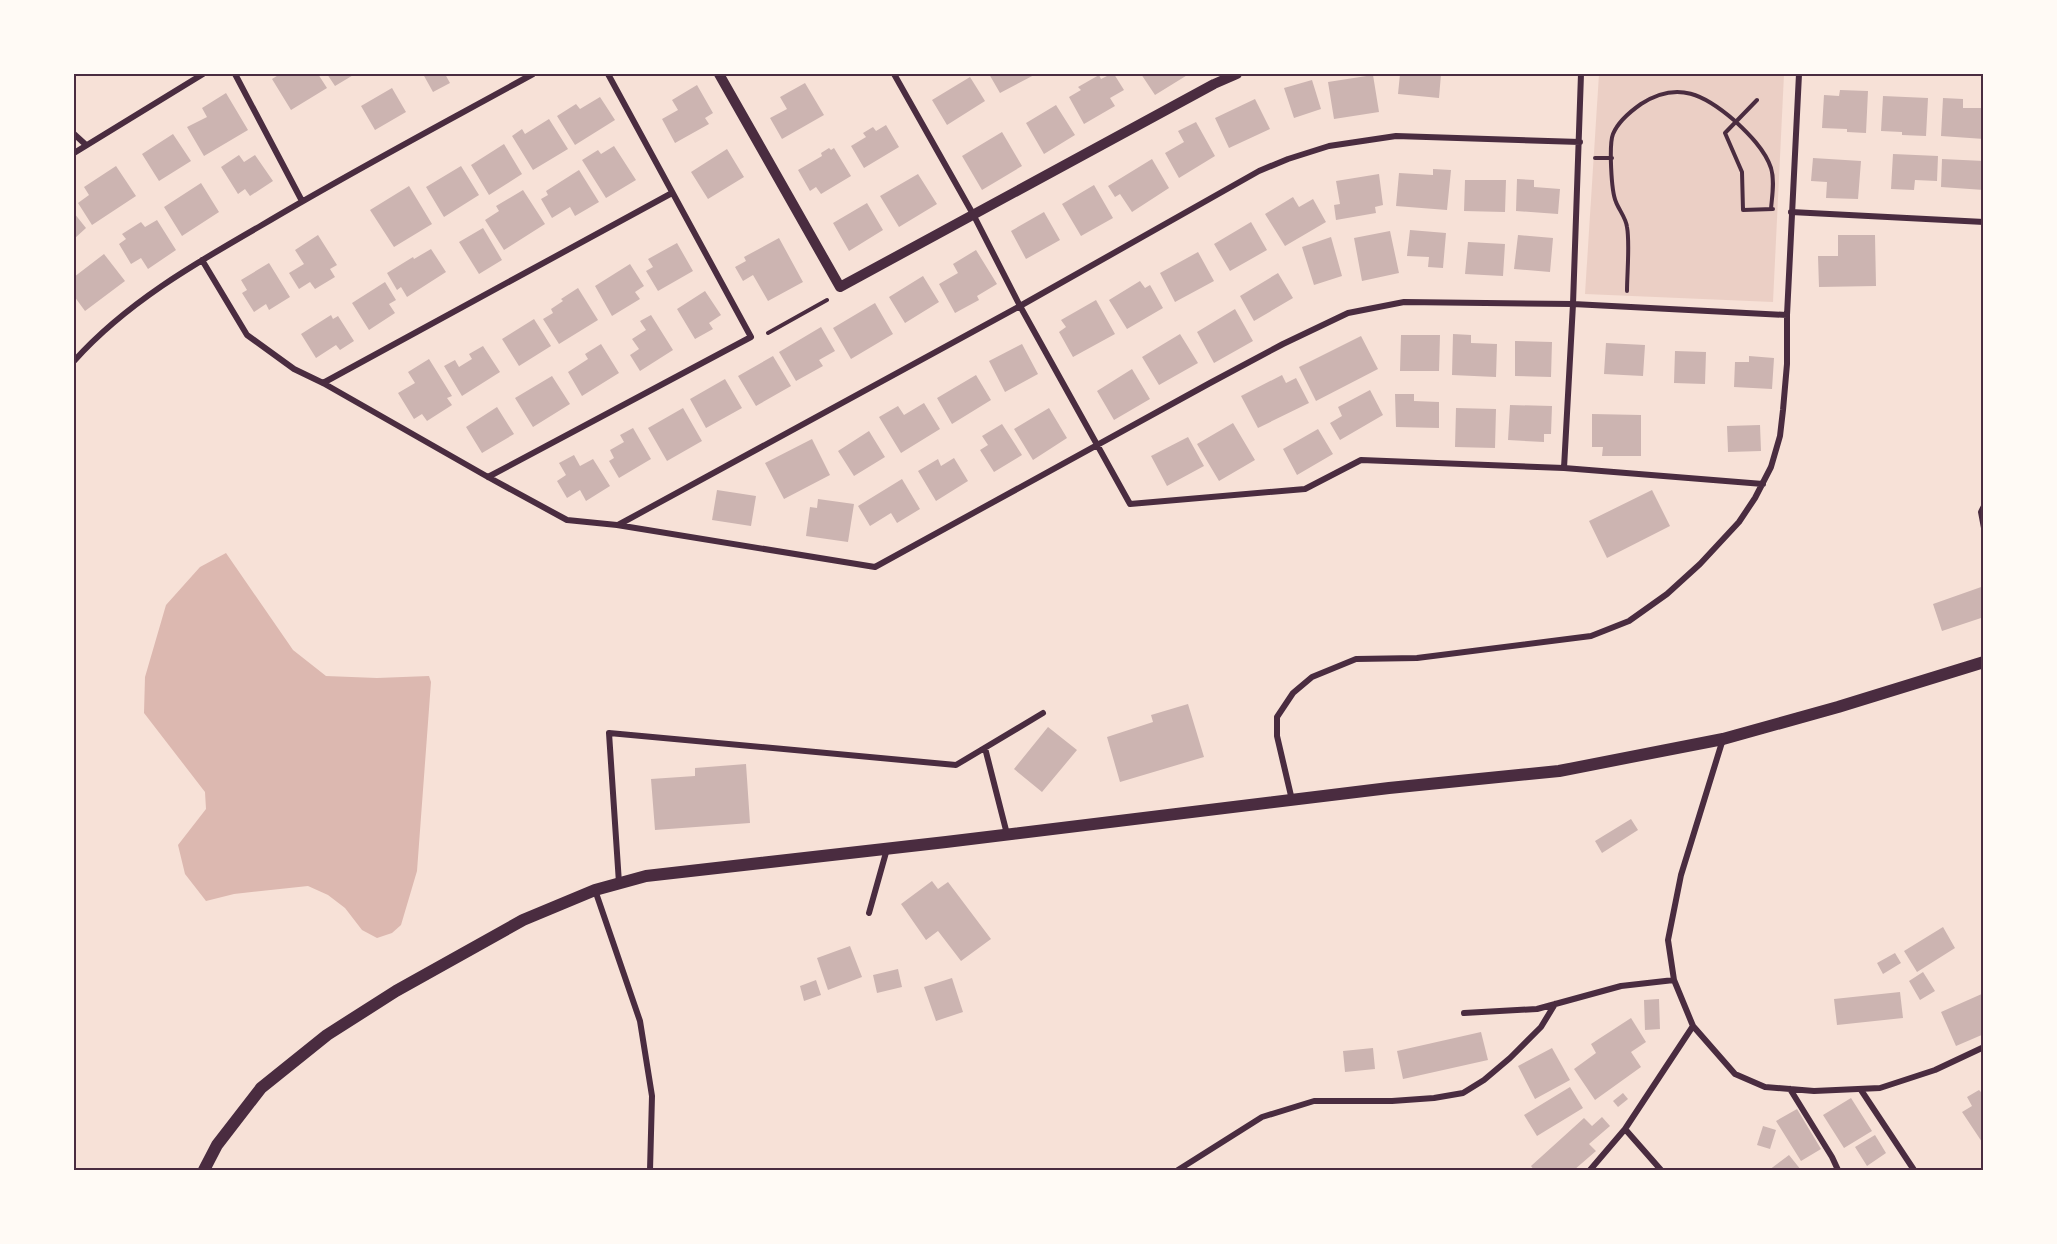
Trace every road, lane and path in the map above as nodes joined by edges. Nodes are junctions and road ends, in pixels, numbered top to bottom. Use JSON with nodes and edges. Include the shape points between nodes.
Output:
{"nodes":[{"id":1,"x":203,"y":74,"type":"edge"},
{"id":2,"x":235,"y":74,"type":"edge"},
{"id":3,"x":533,"y":74,"type":"edge"},
{"id":4,"x":609,"y":74,"type":"edge"},
{"id":5,"x":719,"y":74,"type":"edge"},
{"id":6,"x":894,"y":74,"type":"edge"},
{"id":7,"x":1237,"y":74,"type":"edge"},
{"id":8,"x":1581,"y":74,"type":"edge"},
{"id":9,"x":1798,"y":74,"type":"edge"},
{"id":10,"x":1757,"y":100,"type":"dead end"},
{"id":11,"x":1736,"y":122,"type":"junction"},
{"id":12,"x":74,"y":134,"type":"edge"},
{"id":13,"x":1580,"y":142,"type":"junction"},
{"id":14,"x":85,"y":144,"type":"junction"},
{"id":15,"x":74,"y":153,"type":"edge"},
{"id":16,"x":672,"y":193,"type":"junction"},
{"id":17,"x":302,"y":201,"type":"junction"},
{"id":18,"x":1771,"y":209,"type":"junction"},
{"id":19,"x":1791,"y":212,"type":"junction"},
{"id":20,"x":973,"y":214,"type":"junction"},
{"id":21,"x":1983,"y":222,"type":"edge"},
{"id":22,"x":201,"y":260,"type":"junction"},
{"id":23,"x":840,"y":287,"type":"junction"},
{"id":24,"x":1573,"y":304,"type":"junction"},
{"id":25,"x":1020,"y":306,"type":"junction"},
{"id":26,"x":1627,"y":307,"type":"junction"},
{"id":27,"x":1787,"y":315,"type":"junction"},
{"id":28,"x":751,"y":337,"type":"junction"},
{"id":29,"x":74,"y":361,"type":"edge"},
{"id":30,"x":323,"y":383,"type":"junction"},
{"id":31,"x":1095,"y":444,"type":"junction"},
{"id":32,"x":1564,"y":468,"type":"junction"},
{"id":33,"x":488,"y":477,"type":"junction"},
{"id":34,"x":1762,"y":484,"type":"junction"},
{"id":35,"x":1983,"y":506,"type":"edge"},
{"id":36,"x":617,"y":525,"type":"junction"},
{"id":37,"x":1983,"y":528,"type":"edge"},
{"id":38,"x":1983,"y":662,"type":"edge"},
{"id":39,"x":1043,"y":713,"type":"dead end"},
{"id":40,"x":1723,"y":739,"type":"junction"},
{"id":41,"x":985,"y":748,"type":"junction"},
{"id":42,"x":1292,"y":800,"type":"junction"},
{"id":43,"x":1007,"y":835,"type":"junction"},
{"id":44,"x":887,"y":849,"type":"junction"},
{"id":45,"x":619,"y":883,"type":"junction"},
{"id":46,"x":595,"y":890,"type":"junction"},
{"id":47,"x":869,"y":913,"type":"dead end"},
{"id":48,"x":1674,"y":980,"type":"junction"},
{"id":49,"x":1555,"y":1004,"type":"junction"},
{"id":50,"x":1464,"y":1013,"type":"dead end"},
{"id":51,"x":1693,"y":1026,"type":"junction"},
{"id":52,"x":1983,"y":1047,"type":"edge"},
{"id":53,"x":1790,"y":1089,"type":"junction"},
{"id":54,"x":1861,"y":1090,"type":"junction"},
{"id":55,"x":1625,"y":1129,"type":"junction"},
{"id":56,"x":204,"y":1170,"type":"edge"},
{"id":57,"x":650,"y":1170,"type":"edge"},
{"id":58,"x":1178,"y":1170,"type":"edge"},
{"id":59,"x":1590,"y":1170,"type":"edge"},
{"id":60,"x":1661,"y":1170,"type":"edge"},
{"id":61,"x":1838,"y":1170,"type":"edge"},
{"id":62,"x":1914,"y":1170,"type":"edge"}],
"edges":[{"from":1,"to":14,"type":"street"},
{"from":2,"to":17,"type":"street"},
{"from":3,"to":17,"type":"street"},
{"from":4,"to":16,"type":"street"},
{"from":5,"to":23,"type":"street"},
{"from":6,"to":20,"type":"street"},
{"from":7,"to":20,"type":"street"},
{"from":8,"to":13,"type":"street"},
{"from":9,"to":19,"type":"street"},
{"from":10,"to":11,"type":"path"},
{"from":11,"to":18,"type":"path","via":[[1761,150],[1772,170]]},
{"from":11,"to":18,"type":"path","via":[[1725,133],[1742,172],[1743,210]]},
{"from":11,"to":26,"type":"path","via":[[1708,100],[1685,93],[1663,93],[1633,110],[1612,135],[1612,188],[1627,227]]},
{"from":12,"to":14,"type":"street"},
{"from":13,"to":24,"type":"street"},
{"from":13,"to":25,"type":"street","via":[[1396,136],[1329,146],[1259,171]]},
{"from":14,"to":15,"type":"street"},
{"from":16,"to":28,"type":"street"},
{"from":16,"to":30,"type":"street"},
{"from":17,"to":22,"type":"street"},
{"from":18,"to":19,"type":"path"},
{"from":19,"to":21,"type":"street"},
{"from":19,"to":27,"type":"street"},
{"from":20,"to":23,"type":"street"},
{"from":20,"to":25,"type":"street"},
{"from":22,"to":29,"type":"street","via":[[120,316]]},
{"from":22,"to":30,"type":"street","via":[[247,335],[294,369]]},
{"from":23,"to":28,"type":"path","via":[[833,297],[765,335]]},
{"from":24,"to":26,"type":"street"},
{"from":24,"to":31,"type":"street","via":[[1404,302],[1348,314]]},
{"from":24,"to":32,"type":"street"},
{"from":25,"to":31,"type":"street"},
{"from":25,"to":36,"type":"street"},
{"from":26,"to":27,"type":"street"},
{"from":27,"to":34,"type":"street","via":[[1780,436],[1772,466]]},
{"from":28,"to":33,"type":"street"},
{"from":30,"to":33,"type":"street"},
{"from":31,"to":32,"type":"street","via":[[1130,504],[1305,489],[1361,460]]},
{"from":31,"to":36,"type":"street","via":[[875,567]]},
{"from":32,"to":34,"type":"street"},
{"from":33,"to":36,"type":"street","via":[[567,520]]},
{"from":34,"to":42,"type":"street","via":[[1739,522],[1700,564],[1629,621],[1592,636],[1528,645],[1417,658],[1356,659],[1312,677],[1293,693],[1277,717],[1277,736]]},
{"from":35,"to":37,"type":"street"},
{"from":38,"to":40,"type":"main road"},
{"from":39,"to":41,"type":"street"},
{"from":40,"to":42,"type":"main road","via":[[1559,771]]},
{"from":40,"to":48,"type":"street","via":[[1681,875],[1668,940]]},
{"from":41,"to":43,"type":"street"},
{"from":41,"to":45,"type":"street","via":[[956,765],[609,733]]},
{"from":42,"to":43,"type":"main road"},
{"from":43,"to":44,"type":"main road"},
{"from":44,"to":45,"type":"main road","via":[[646,876]]},
{"from":44,"to":47,"type":"street"},
{"from":45,"to":46,"type":"main road"},
{"from":46,"to":56,"type":"main road","via":[[523,920],[396,991],[327,1035],[261,1088],[217,1145]]},
{"from":46,"to":57,"type":"street","via":[[640,1021],[652,1096]]},
{"from":48,"to":49,"type":"street","via":[[1621,986]]},
{"from":48,"to":51,"type":"street"},
{"from":49,"to":50,"type":"street","via":[[1538,1009]]},
{"from":49,"to":58,"type":"street","via":[[1541,1027],[1510,1058],[1463,1093],[1392,1101],[1314,1101],[1262,1117]]},
{"from":51,"to":53,"type":"street","via":[[1735,1074],[1765,1087]]},
{"from":51,"to":55,"type":"street"},
{"from":52,"to":54,"type":"street","via":[[1935,1070],[1880,1088]]},
{"from":53,"to":54,"type":"street"},
{"from":53,"to":61,"type":"street"},
{"from":54,"to":62,"type":"street"},
{"from":55,"to":59,"type":"street"},
{"from":55,"to":60,"type":"street"}]}
